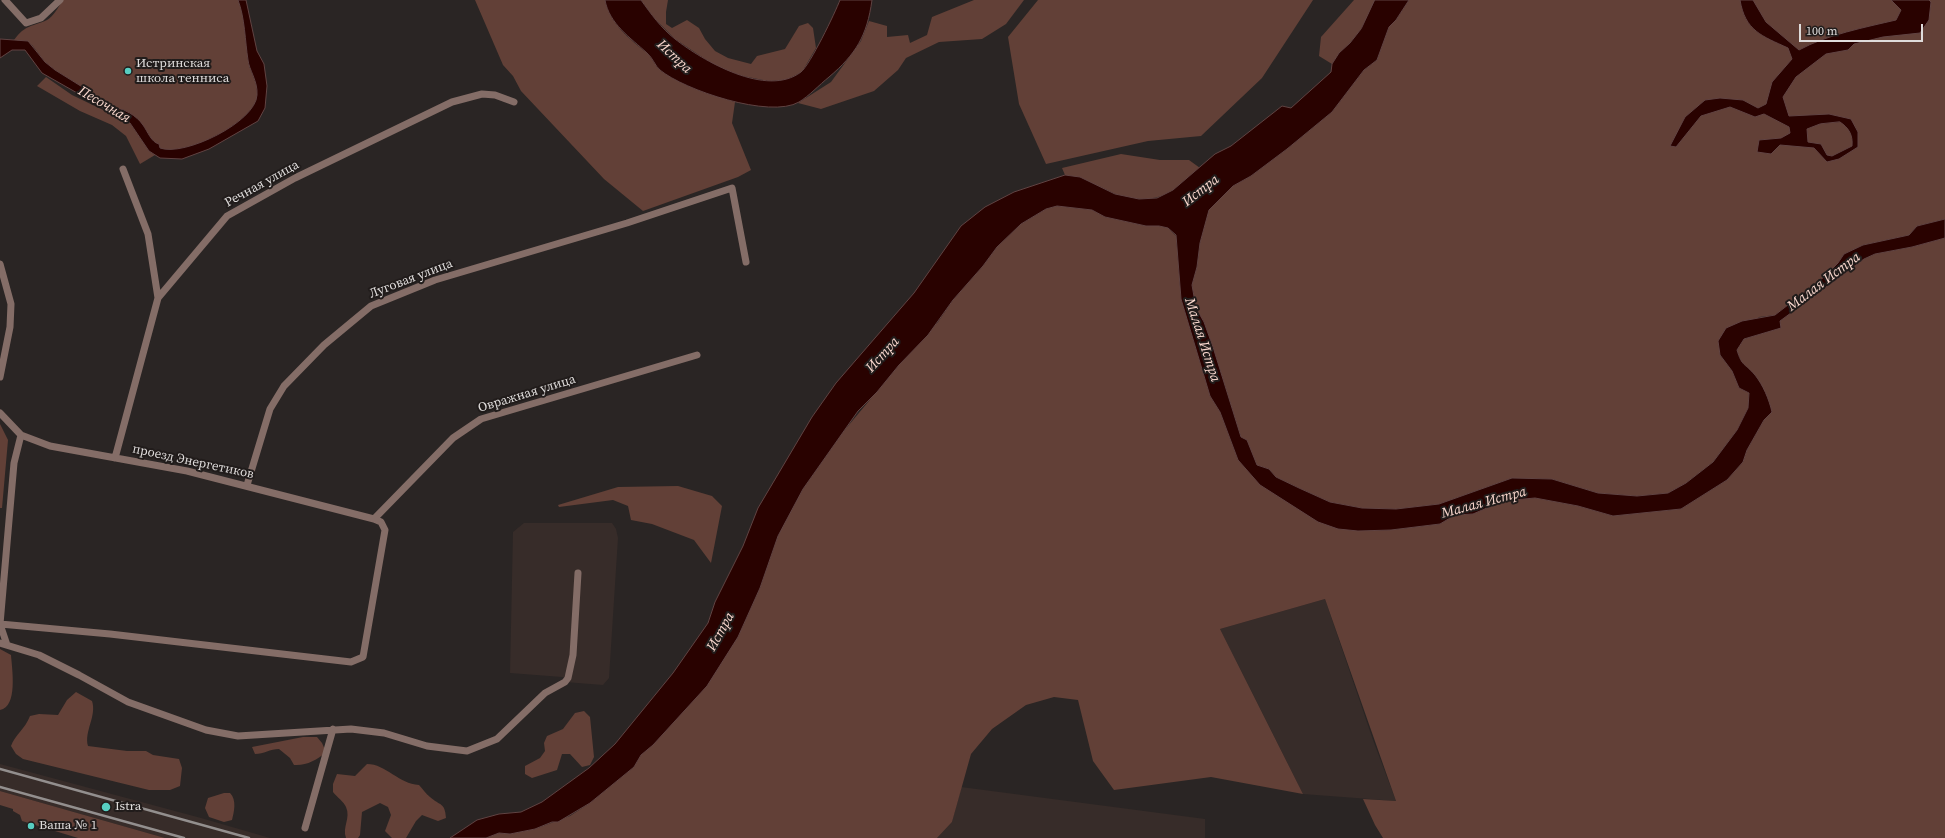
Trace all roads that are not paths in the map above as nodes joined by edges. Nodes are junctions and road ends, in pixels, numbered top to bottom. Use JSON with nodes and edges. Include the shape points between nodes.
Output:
{"nodes":[{"id":1,"x":6,"y":0,"type":"edge"},
{"id":2,"x":60,"y":0,"type":"edge"},
{"id":3,"x":514,"y":102,"type":"dead end"},
{"id":4,"x":123,"y":169,"type":"dead end"},
{"id":5,"x":746,"y":262,"type":"dead end"},
{"id":6,"x":0,"y":264,"type":"edge"},
{"id":7,"x":158,"y":298,"type":"junction"},
{"id":8,"x":697,"y":355,"type":"dead end"},
{"id":9,"x":0,"y":377,"type":"edge"},
{"id":10,"x":0,"y":413,"type":"edge"},
{"id":11,"x":21,"y":435,"type":"junction"},
{"id":12,"x":115,"y":458,"type":"junction"},
{"id":13,"x":247,"y":485,"type":"junction"},
{"id":14,"x":374,"y":519,"type":"junction"},
{"id":15,"x":578,"y":573,"type":"dead end"},
{"id":16,"x":0,"y":624,"type":"edge"},
{"id":17,"x":4,"y":644,"type":"edge"},
{"id":18,"x":333,"y":729,"type":"junction"},
{"id":19,"x":305,"y":828,"type":"dead end"}],
"edges":[{"from":1,"to":2,"type":"street","via":[[26,23],[41,18]]},
{"from":3,"to":7,"type":"street","name":"Речная улица","via":[[495,95],[482,94],[452,102],[254,200],[227,216]]},
{"from":4,"to":7,"type":"street","via":[[148,234]]},
{"from":5,"to":13,"type":"street","name":"Луговая улица","via":[[732,188],[627,223],[435,280],[371,306],[324,345],[284,386],[270,409]]},
{"from":6,"to":9,"type":"street","via":[[11,304],[10,327]]},
{"from":7,"to":12,"type":"street","name":"Речная улица"},
{"from":8,"to":14,"type":"street","name":"Овражная улица","via":[[481,419],[453,438]]},
{"from":10,"to":11,"type":"street","name":"проезд Энергетиков"},
{"from":11,"to":12,"type":"street","name":"проезд Энергетиков","via":[[50,446]]},
{"from":11,"to":16,"type":"street","via":[[14,463]]},
{"from":12,"to":13,"type":"street","name":"проезд Энергетиков"},
{"from":13,"to":14,"type":"street","name":"проезд Энергетиков"},
{"from":14,"to":16,"type":"street","via":[[381,522],[385,530],[363,657],[351,662]]},
{"from":15,"to":18,"type":"street","via":[[573,655],[568,678],[545,693],[497,739],[467,751],[427,746],[384,733],[351,728]]},
{"from":16,"to":17,"type":"street"},
{"from":17,"to":18,"type":"street","via":[[39,655],[128,702],[206,730],[238,736]]},
{"from":18,"to":19,"type":"street"}]}
